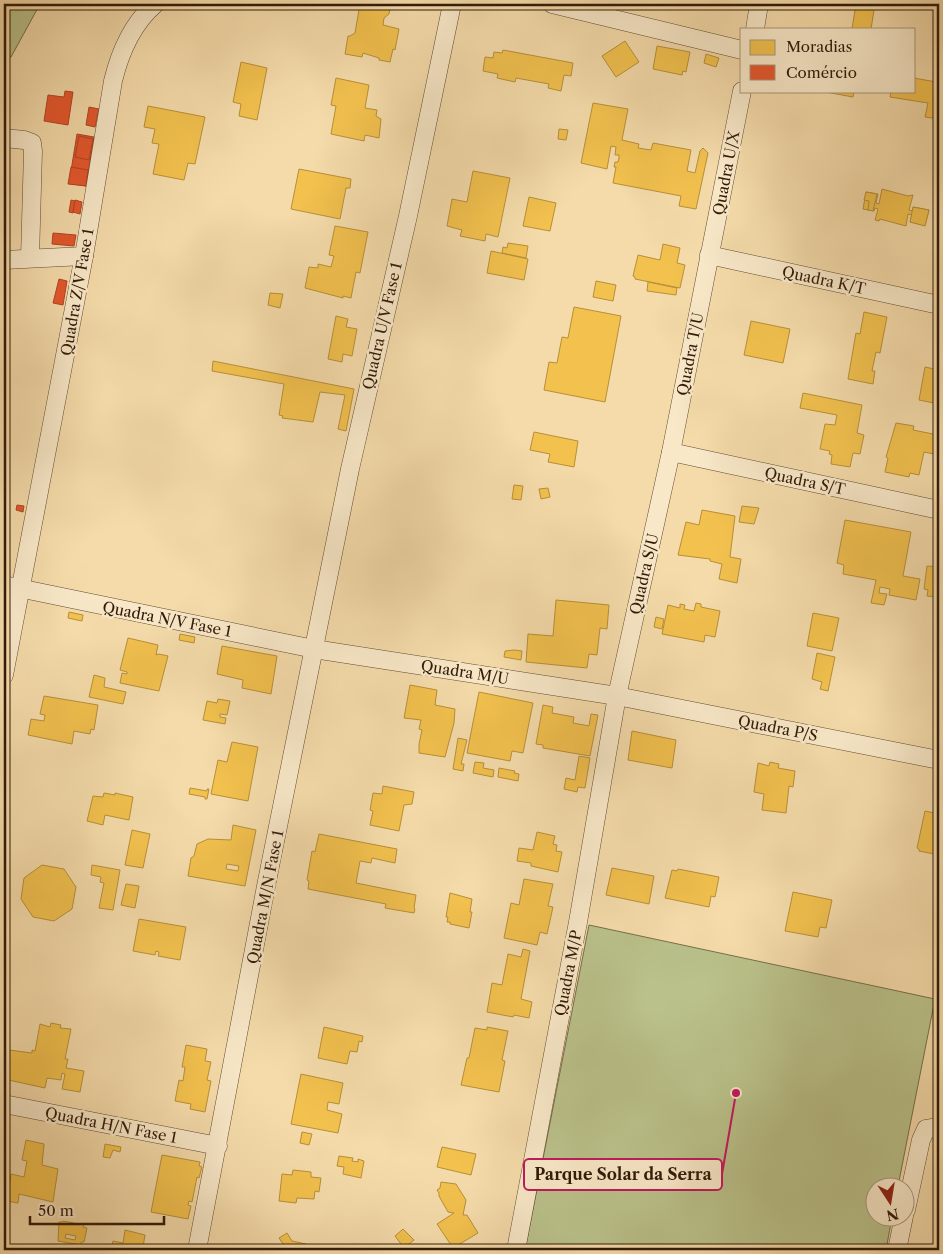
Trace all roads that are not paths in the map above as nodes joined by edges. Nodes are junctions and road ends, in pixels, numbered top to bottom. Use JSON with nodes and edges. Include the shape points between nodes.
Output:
{"nodes":[{"id":1,"x":155,"y":4,"type":"edge"},
{"id":2,"x":452,"y":4,"type":"edge"},
{"id":3,"x":552,"y":4,"type":"edge"},
{"id":4,"x":759,"y":4,"type":"edge"},
{"id":5,"x":755,"y":28,"type":"edge"},
{"id":6,"x":740,"y":50,"type":"edge"},
{"id":7,"x":742,"y":92,"type":"edge"},
{"id":8,"x":4,"y":138,"type":"edge"},
{"id":9,"x":709,"y":255,"type":"junction"},
{"id":10,"x":84,"y":256,"type":"junction"},
{"id":11,"x":30,"y":258,"type":"junction"},
{"id":12,"x":4,"y":260,"type":"edge"},
{"id":13,"x":939,"y":305,"type":"edge"},
{"id":14,"x":671,"y":452,"type":"junction"},
{"id":15,"x":939,"y":510,"type":"edge"},
{"id":16,"x":12,"y":587,"type":"edge"},
{"id":17,"x":314,"y":648,"type":"junction"},
{"id":18,"x":4,"y":675,"type":"edge"},
{"id":19,"x":617,"y":696,"type":"junction"},
{"id":20,"x":939,"y":760,"type":"edge"},
{"id":21,"x":4,"y":1104,"type":"edge"},
{"id":22,"x":933,"y":1128,"type":"edge"},
{"id":23,"x":218,"y":1146,"type":"junction"},
{"id":24,"x":913,"y":1176,"type":"edge"},
{"id":25,"x":902,"y":1226,"type":"edge"},
{"id":26,"x":197,"y":1250,"type":"edge"},
{"id":27,"x":516,"y":1250,"type":"edge"},
{"id":28,"x":897,"y":1250,"type":"edge"}],
"edges":[{"from":1,"to":10,"type":"street","name":"Quadra Z/V Fase 1","via":[[132,31],[118,61]]},
{"from":2,"to":17,"type":"street","name":"Quadra U/V Fase 1"},
{"from":3,"to":6,"type":"street"},
{"from":4,"to":5,"type":"street"},
{"from":7,"to":9,"type":"street","name":"Quadra U/X"},
{"from":8,"to":11,"type":"street","via":[[24,140],[32,144],[34,151]]},
{"from":9,"to":13,"type":"street","name":"Quadra K/T"},
{"from":9,"to":14,"type":"street","name":"Quadra T/U"},
{"from":10,"to":11,"type":"street"},
{"from":10,"to":16,"type":"street","name":"Quadra Z/V Fase 1"},
{"from":11,"to":12,"type":"street"},
{"from":14,"to":15,"type":"street","name":"Quadra S/T"},
{"from":14,"to":19,"type":"street","name":"Quadra S/U"},
{"from":16,"to":17,"type":"street","name":"Quadra N/V Fase 1"},
{"from":16,"to":18,"type":"street","name":"Quadra Z/V Fase 1"},
{"from":17,"to":19,"type":"street","name":"Quadra M/U"},
{"from":17,"to":23,"type":"street","name":"Quadra M/N Fase 1"},
{"from":19,"to":20,"type":"street","name":"Quadra P/S"},
{"from":19,"to":27,"type":"street","name":"Quadra M/P"},
{"from":21,"to":23,"type":"street","name":"Quadra H/N Fase 1"},
{"from":22,"to":24,"type":"street","via":[[921,1140]]},
{"from":23,"to":26,"type":"street","name":"Quadra M/N Fase 1"},
{"from":25,"to":28,"type":"street"}]}
